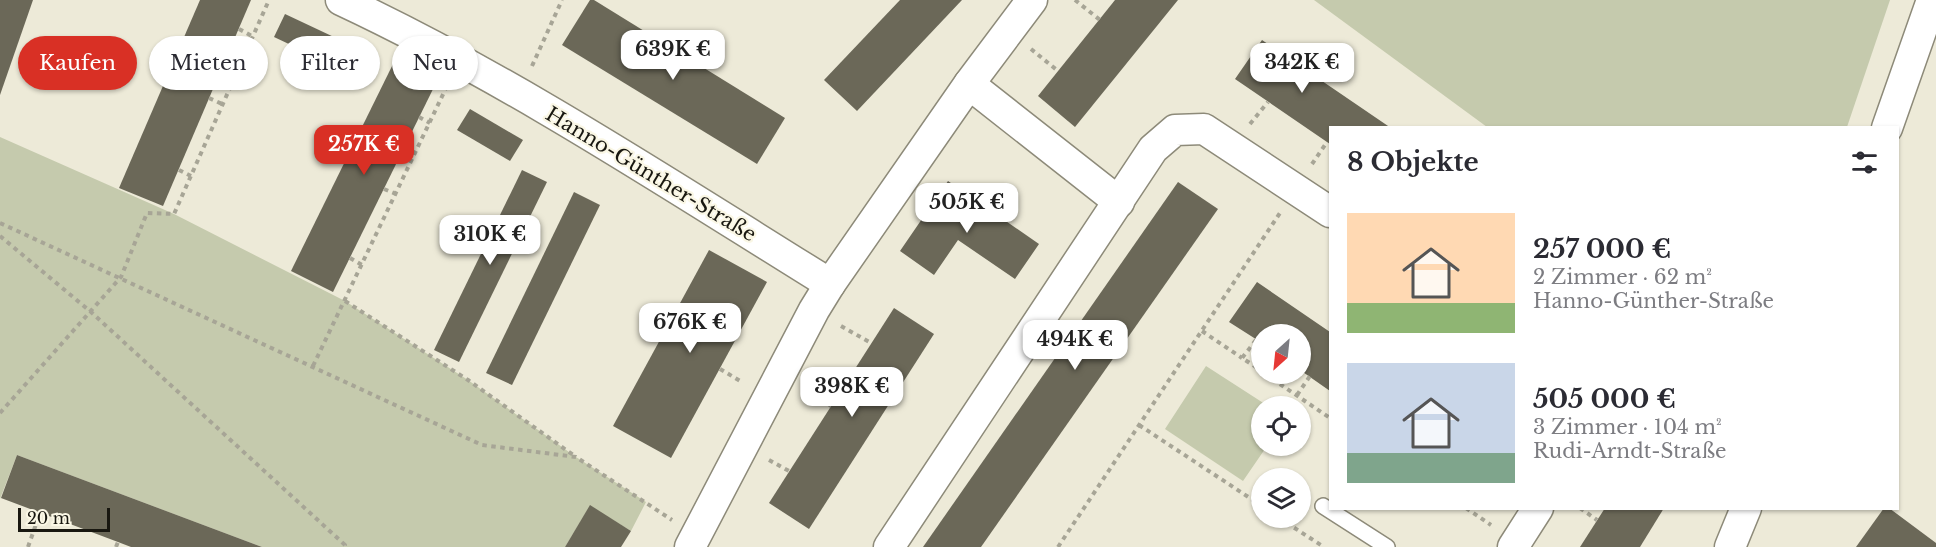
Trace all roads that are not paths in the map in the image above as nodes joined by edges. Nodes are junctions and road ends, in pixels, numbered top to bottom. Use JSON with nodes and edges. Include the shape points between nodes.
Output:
{"nodes":[{"id":1,"x":341,"y":0,"type":"edge"},
{"id":2,"x":1032,"y":0,"type":"edge"},
{"id":3,"x":1932,"y":0,"type":"edge"},
{"id":4,"x":969,"y":84,"type":"junction"},
{"id":5,"x":1888,"y":126,"type":"edge"},
{"id":6,"x":1119,"y":202,"type":"junction"},
{"id":7,"x":1329,"y":211,"type":"edge"},
{"id":8,"x":830,"y":285,"type":"junction"},
{"id":9,"x":1323,"y":506,"type":"dead end"},
{"id":10,"x":1329,"y":510,"type":"edge"},
{"id":11,"x":1329,"y":510,"type":"edge"},
{"id":12,"x":1537,"y":510,"type":"edge"},
{"id":13,"x":1746,"y":510,"type":"edge"},
{"id":14,"x":693,"y":541,"type":"edge"},
{"id":15,"x":1738,"y":544,"type":"edge"},
{"id":16,"x":889,"y":547,"type":"edge"},
{"id":17,"x":1387,"y":547,"type":"edge"},
{"id":18,"x":1513,"y":547,"type":"edge"}],
"edges":[{"from":1,"to":8,"type":"street","name":"Hanno-Günther-Straße","via":[[459,60],[589,134]]},
{"from":2,"to":4,"type":"street"},
{"from":3,"to":5,"type":"street"},
{"from":4,"to":6,"type":"street"},
{"from":4,"to":8,"type":"street"},
{"from":6,"to":7,"type":"street","via":[[1153,148],[1175,130],[1204,129]]},
{"from":6,"to":16,"type":"street"},
{"from":8,"to":14,"type":"street"},
{"from":9,"to":10,"type":"lane"},
{"from":11,"to":17,"type":"lane"},
{"from":12,"to":18,"type":"street"},
{"from":13,"to":15,"type":"street"}]}
